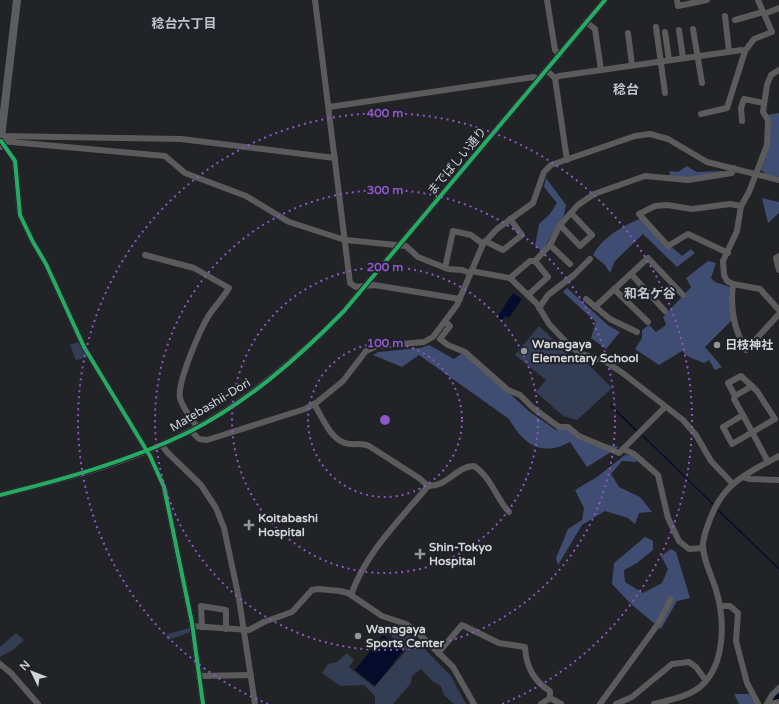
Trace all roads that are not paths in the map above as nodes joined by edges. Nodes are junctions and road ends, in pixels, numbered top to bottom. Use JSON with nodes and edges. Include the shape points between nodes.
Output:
{"nodes":[{"id":1,"x":17,"y":0,"type":"edge"},
{"id":2,"x":315,"y":0,"type":"edge"},
{"id":3,"x":547,"y":0,"type":"edge"},
{"id":4,"x":605,"y":0,"type":"edge"},
{"id":5,"x":677,"y":0,"type":"edge"},
{"id":6,"x":707,"y":0,"type":"edge"},
{"id":7,"x":758,"y":0,"type":"edge"},
{"id":8,"x":779,"y":8,"type":"edge"},
{"id":9,"x":763,"y":13,"type":"junction"},
{"id":10,"x":724,"y":16,"type":"dead end"},
{"id":11,"x":735,"y":20,"type":"dead end"},
{"id":12,"x":586,"y":22,"type":"junction"},
{"id":13,"x":656,"y":27,"type":"dead end"},
{"id":14,"x":693,"y":29,"type":"dead end"},
{"id":15,"x":679,"y":30,"type":"dead end"},
{"id":16,"x":665,"y":32,"type":"dead end"},
{"id":17,"x":628,"y":33,"type":"dead end"},
{"id":18,"x":729,"y":51,"type":"junction"},
{"id":19,"x":745,"y":51,"type":"junction"},
{"id":20,"x":560,"y":54,"type":"junction"},
{"id":21,"x":698,"y":56,"type":"junction"},
{"id":22,"x":683,"y":58,"type":"junction"},
{"id":23,"x":669,"y":60,"type":"junction"},
{"id":24,"x":661,"y":61,"type":"junction"},
{"id":25,"x":632,"y":65,"type":"junction"},
{"id":26,"x":546,"y":70,"type":"junction"},
{"id":27,"x":601,"y":70,"type":"junction"},
{"id":28,"x":779,"y":70,"type":"edge"},
{"id":29,"x":555,"y":78,"type":"junction"},
{"id":30,"x":538,"y":80,"type":"junction"},
{"id":31,"x":702,"y":83,"type":"dead end"},
{"id":32,"x":664,"y":93,"type":"dead end"},
{"id":33,"x":3,"y":94,"type":"edge"},
{"id":34,"x":764,"y":103,"type":"junction"},
{"id":35,"x":328,"y":107,"type":"junction"},
{"id":36,"x":701,"y":114,"type":"dead end"},
{"id":37,"x":742,"y":121,"type":"dead end"},
{"id":38,"x":1,"y":138,"type":"edge"},
{"id":39,"x":0,"y":146,"type":"edge"},
{"id":40,"x":335,"y":158,"type":"junction"},
{"id":41,"x":567,"y":160,"type":"junction"},
{"id":42,"x":734,"y":168,"type":"junction"},
{"id":43,"x":756,"y":173,"type":"junction"},
{"id":44,"x":779,"y":180,"type":"edge"},
{"id":45,"x":741,"y":206,"type":"junction"},
{"id":46,"x":571,"y":213,"type":"junction"},
{"id":47,"x":510,"y":219,"type":"junction"},
{"id":48,"x":560,"y":225,"type":"junction"},
{"id":49,"x":346,"y":240,"type":"junction"},
{"id":50,"x":484,"y":243,"type":"junction"},
{"id":51,"x":550,"y":245,"type":"junction"},
{"id":52,"x":728,"y":253,"type":"junction"},
{"id":53,"x":145,"y":255,"type":"dead end"},
{"id":54,"x":779,"y":256,"type":"edge"},
{"id":55,"x":590,"y":259,"type":"dead end"},
{"id":56,"x":535,"y":262,"type":"junction"},
{"id":57,"x":570,"y":264,"type":"dead end"},
{"id":58,"x":445,"y":268,"type":"junction"},
{"id":59,"x":779,"y":270,"type":"edge"},
{"id":60,"x":470,"y":272,"type":"junction"},
{"id":61,"x":631,"y":274,"type":"junction"},
{"id":62,"x":510,"y":278,"type":"junction"},
{"id":63,"x":733,"y":284,"type":"junction"},
{"id":64,"x":614,"y":289,"type":"junction"},
{"id":65,"x":528,"y":295,"type":"junction"},
{"id":66,"x":683,"y":295,"type":"dead end"},
{"id":67,"x":460,"y":299,"type":"junction"},
{"id":68,"x":586,"y":299,"type":"dead end"},
{"id":69,"x":595,"y":307,"type":"junction"},
{"id":70,"x":539,"y":308,"type":"junction"},
{"id":71,"x":779,"y":310,"type":"edge"},
{"id":72,"x":665,"y":311,"type":"dead end"},
{"id":73,"x":779,"y":314,"type":"edge"},
{"id":74,"x":446,"y":322,"type":"junction"},
{"id":75,"x":648,"y":322,"type":"dead end"},
{"id":76,"x":637,"y":332,"type":"dead end"},
{"id":77,"x":322,"y":333,"type":"joint"},
{"id":78,"x":752,"y":386,"type":"junction"},
{"id":79,"x":735,"y":396,"type":"junction"},
{"id":80,"x":314,"y":404,"type":"junction"},
{"id":81,"x":665,"y":407,"type":"junction"},
{"id":82,"x":743,"y":415,"type":"junction"},
{"id":83,"x":197,"y":427,"type":"junction"},
{"id":84,"x":191,"y":431,"type":"junction"},
{"id":85,"x":752,"y":432,"type":"junction"},
{"id":86,"x":162,"y":445,"type":"junction"},
{"id":87,"x":623,"y":449,"type":"junction"},
{"id":88,"x":147,"y":451,"type":"junction"},
{"id":89,"x":779,"y":456,"type":"edge"},
{"id":90,"x":768,"y":462,"type":"junction"},
{"id":91,"x":743,"y":477,"type":"junction"},
{"id":92,"x":779,"y":480,"type":"edge"},
{"id":93,"x":733,"y":484,"type":"junction"},
{"id":94,"x":428,"y":486,"type":"junction"},
{"id":95,"x":0,"y":495,"type":"edge"},
{"id":96,"x":509,"y":512,"type":"dead end"},
{"id":97,"x":703,"y":548,"type":"junction"},
{"id":98,"x":352,"y":595,"type":"junction"},
{"id":99,"x":671,"y":599,"type":"dead end"},
{"id":100,"x":721,"y":606,"type":"junction"},
{"id":101,"x":192,"y":626,"type":"junction"},
{"id":102,"x":202,"y":627,"type":"junction"},
{"id":103,"x":226,"y":629,"type":"junction"},
{"id":104,"x":244,"y":631,"type":"junction"},
{"id":105,"x":438,"y":653,"type":"junction"},
{"id":106,"x":0,"y":664,"type":"edge"},
{"id":107,"x":251,"y":675,"type":"junction"},
{"id":108,"x":199,"y":676,"type":"junction"},
{"id":109,"x":708,"y":679,"type":"junction"},
{"id":110,"x":779,"y":688,"type":"edge"},
{"id":111,"x":550,"y":698,"type":"junction"},
{"id":112,"x":779,"y":702,"type":"edge"},
{"id":113,"x":38,"y":704,"type":"edge"},
{"id":114,"x":203,"y":704,"type":"edge"},
{"id":115,"x":255,"y":704,"type":"edge"},
{"id":116,"x":474,"y":704,"type":"edge"},
{"id":117,"x":541,"y":704,"type":"edge"},
{"id":118,"x":561,"y":704,"type":"edge"},
{"id":119,"x":600,"y":704,"type":"edge"},
{"id":120,"x":616,"y":704,"type":"edge"},
{"id":121,"x":654,"y":704,"type":"edge"},
{"id":122,"x":758,"y":704,"type":"edge"},
{"id":123,"x":768,"y":704,"type":"edge"},
{"id":124,"x":772,"y":704,"type":"edge"}],
"edges":[{"from":1,"to":33,"type":"main road"},
{"from":2,"to":35,"type":"street"},
{"from":3,"to":20,"type":"street","via":[[555,50]]},
{"from":4,"to":12,"type":"street","name":"までばしい通り"},
{"from":5,"to":6,"type":"street","via":[[678,6]]},
{"from":7,"to":9,"type":"street"},
{"from":8,"to":9,"type":"street"},
{"from":9,"to":11,"type":"street"},
{"from":9,"to":19,"type":"street","via":[[772,32],[754,39]]},
{"from":10,"to":18,"type":"street"},
{"from":12,"to":20,"type":"street","name":"までばしい通り"},
{"from":12,"to":27,"type":"street","via":[[595,29]]},
{"from":13,"to":24,"type":"street"},
{"from":14,"to":21,"type":"street"},
{"from":15,"to":22,"type":"street"},
{"from":16,"to":23,"type":"street"},
{"from":17,"to":25,"type":"street"},
{"from":18,"to":19,"type":"street"},
{"from":18,"to":21,"type":"street"},
{"from":19,"to":36,"type":"street","via":[[726,108]]},
{"from":20,"to":26,"type":"street","name":"までばしい通り"},
{"from":21,"to":22,"type":"street"},
{"from":21,"to":31,"type":"street"},
{"from":22,"to":23,"type":"street"},
{"from":23,"to":24,"type":"street"},
{"from":24,"to":25,"type":"street"},
{"from":24,"to":32,"type":"street"},
{"from":25,"to":27,"type":"street"},
{"from":26,"to":29,"type":"street"},
{"from":26,"to":30,"type":"street","name":"までばしい通り"},
{"from":27,"to":29,"type":"street"},
{"from":28,"to":34,"type":"street","via":[[768,79]]},
{"from":29,"to":41,"type":"street"},
{"from":30,"to":35,"type":"street","via":[[534,77]]},
{"from":30,"to":77,"type":"street","name":"までばしい通り","bridge":true,"via":[[344,311]]},
{"from":33,"to":38,"type":"main road"},
{"from":34,"to":37,"type":"street","via":[[744,99],[741,108]]},
{"from":34,"to":43,"type":"street","via":[[763,112],[768,120],[767,145]]},
{"from":35,"to":40,"type":"street"},
{"from":38,"to":39,"type":"main road"},
{"from":38,"to":40,"type":"street","via":[[181,139]]},
{"from":38,"to":49,"type":"street","via":[[165,156],[189,175],[246,196],[289,222]]},
{"from":38,"to":88,"type":"street","via":[[15,161],[20,215],[46,264],[84,347]]},
{"from":40,"to":49,"type":"street"},
{"from":41,"to":42,"type":"street","via":[[634,136],[650,134],[668,139],[707,162]]},
{"from":41,"to":47,"type":"street","via":[[547,168],[533,202]]},
{"from":42,"to":43,"type":"street"},
{"from":42,"to":46,"type":"street","via":[[732,173],[688,180],[645,176],[594,194]]},
{"from":43,"to":44,"type":"street"},
{"from":43,"to":45,"type":"street"},
{"from":45,"to":52,"type":"street","via":[[737,231]]},
{"from":45,"to":52,"type":"street","via":[[730,204],[692,209],[667,205],[655,206],[639,214],[668,246],[688,234]]},
{"from":46,"to":48,"type":"street"},
{"from":46,"to":48,"type":"street","via":[[592,235],[580,246]]},
{"from":47,"to":50,"type":"street"},
{"from":47,"to":50,"type":"street","via":[[522,235],[503,250]]},
{"from":48,"to":51,"type":"street"},
{"from":49,"to":58,"type":"street","via":[[406,246],[418,257]]},
{"from":49,"to":67,"type":"street","via":[[350,282],[356,288],[374,284]]},
{"from":50,"to":58,"type":"street","via":[[471,235],[453,231]]},
{"from":50,"to":60,"type":"street"},
{"from":51,"to":56,"type":"street"},
{"from":51,"to":57,"type":"street"},
{"from":52,"to":63,"type":"street","via":[[723,261],[724,275],[727,281]]},
{"from":53,"to":83,"type":"street","via":[[194,268],[229,288],[209,315],[191,354],[180,387],[183,405]]},
{"from":54,"to":59,"type":"street","via":[[776,258]]},
{"from":55,"to":70,"type":"street","via":[[548,295]]},
{"from":56,"to":62,"type":"street","via":[[530,261]]},
{"from":56,"to":65,"type":"street","via":[[548,277]]},
{"from":58,"to":60,"type":"street"},
{"from":60,"to":62,"type":"street"},
{"from":60,"to":67,"type":"street"},
{"from":61,"to":64,"type":"street"},
{"from":61,"to":66,"type":"street","via":[[648,258]]},
{"from":61,"to":72,"type":"street"},
{"from":62,"to":65,"type":"street"},
{"from":63,"to":71,"type":"street","via":[[760,289]]},
{"from":63,"to":73,"type":"street","via":[[733,317],[746,350]]},
{"from":64,"to":69,"type":"street"},
{"from":64,"to":75,"type":"street"},
{"from":65,"to":70,"type":"street"},
{"from":67,"to":74,"type":"street"},
{"from":68,"to":69,"type":"street"},
{"from":69,"to":76,"type":"street","via":[[610,319]]},
{"from":70,"to":81,"type":"street","via":[[549,324],[579,353],[605,361]]},
{"from":74,"to":80,"type":"street","via":[[434,337],[424,342],[377,346],[366,351],[342,381]]},
{"from":74,"to":87,"type":"street","via":[[450,326],[440,339],[465,352],[508,390],[520,395],[559,427],[568,427],[579,436],[619,453]]},
{"from":77,"to":83,"type":"street","name":"Matebashii-Dori","via":[[268,381]]},
{"from":78,"to":79,"type":"street"},
{"from":78,"to":79,"type":"street","via":[[741,376],[728,383]]},
{"from":78,"to":85,"type":"street","via":[[775,419]]},
{"from":79,"to":82,"type":"street","via":[[734,399]]},
{"from":80,"to":84,"type":"street","via":[[207,440],[199,439]]},
{"from":80,"to":94,"type":"street","via":[[337,440],[369,446]]},
{"from":81,"to":87,"type":"street"},
{"from":81,"to":93,"type":"street","via":[[689,426],[711,461]]},
{"from":82,"to":85,"type":"street"},
{"from":82,"to":85,"type":"street","via":[[723,427],[732,444]]},
{"from":83,"to":84,"type":"street","name":"Matebashii-Dori"},
{"from":84,"to":86,"type":"street","name":"Matebashii-Dori"},
{"from":85,"to":90,"type":"street"},
{"from":86,"to":88,"type":"street","name":"Matebashii-Dori"},
{"from":86,"to":104,"type":"street","via":[[201,485],[219,515],[231,553]]},
{"from":87,"to":97,"type":"street","via":[[634,454],[658,475],[668,518],[679,541],[689,549]]},
{"from":88,"to":95,"type":"street","name":"Matebashii-Dori","via":[[97,469]]},
{"from":88,"to":101,"type":"street","via":[[164,487]]},
{"from":89,"to":90,"type":"street"},
{"from":90,"to":91,"type":"street"},
{"from":91,"to":92,"type":"street"},
{"from":91,"to":93,"type":"street"},
{"from":93,"to":97,"type":"street","via":[[716,504],[704,536]]},
{"from":94,"to":96,"type":"street","via":[[439,486],[463,469],[474,466],[485,476]]},
{"from":94,"to":98,"type":"street","via":[[368,560]]},
{"from":97,"to":100,"type":"street"},
{"from":98,"to":104,"type":"street","via":[[330,589],[312,590],[292,612]]},
{"from":98,"to":105,"type":"street","via":[[382,616],[406,624]]},
{"from":99,"to":119,"type":"street","via":[[658,624]]},
{"from":100,"to":109,"type":"street","via":[[722,637]]},
{"from":100,"to":122,"type":"street","via":[[730,606],[738,613],[736,641],[747,683]]},
{"from":101,"to":102,"type":"street"},
{"from":101,"to":108,"type":"street"},
{"from":102,"to":103,"type":"street"},
{"from":102,"to":103,"type":"street","via":[[201,606],[226,610]]},
{"from":103,"to":104,"type":"street"},
{"from":104,"to":107,"type":"street"},
{"from":105,"to":111,"type":"street","via":[[462,625],[499,643],[525,646],[533,677],[550,691]]},
{"from":105,"to":116,"type":"street","via":[[453,667]]},
{"from":106,"to":113,"type":"street"},
{"from":107,"to":108,"type":"street"},
{"from":107,"to":115,"type":"street"},
{"from":108,"to":114,"type":"street"},
{"from":109,"to":120,"type":"street","via":[[689,662],[672,664],[632,697]]},
{"from":109,"to":121,"type":"street","via":[[685,696]]},
{"from":110,"to":123,"type":"street"},
{"from":111,"to":117,"type":"street"},
{"from":111,"to":118,"type":"street"},
{"from":112,"to":124,"type":"street"},
{"from":123,"to":124,"type":"street"}]}
